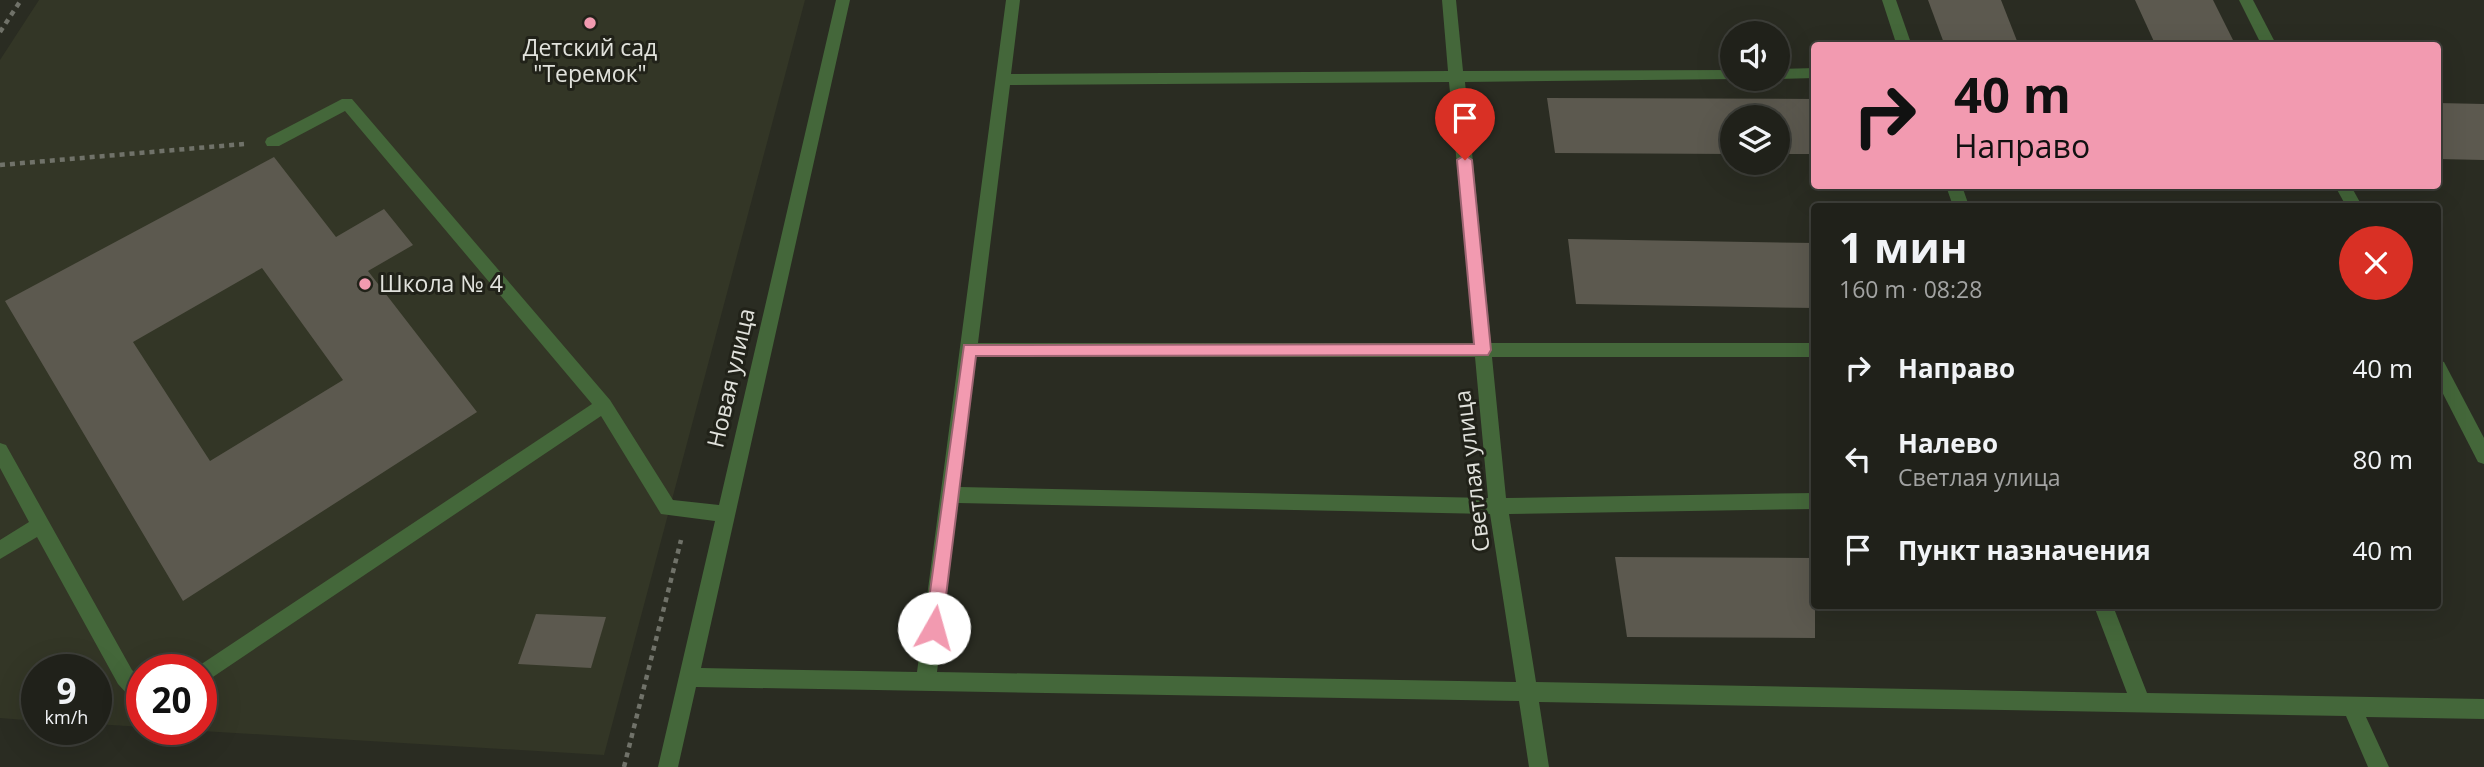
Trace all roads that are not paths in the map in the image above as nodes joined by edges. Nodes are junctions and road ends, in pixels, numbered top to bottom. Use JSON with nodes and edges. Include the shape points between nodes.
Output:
{"nodes":[{"id":1,"x":843,"y":0,"type":"edge"},
{"id":2,"x":1013,"y":0,"type":"edge"},
{"id":3,"x":1449,"y":0,"type":"edge"},
{"id":4,"x":1889,"y":0,"type":"edge"},
{"id":5,"x":2246,"y":0,"type":"edge"},
{"id":6,"x":1904,"y":42,"type":"edge"},
{"id":7,"x":2268,"y":42,"type":"edge"},
{"id":8,"x":1790,"y":74,"type":"edge"},
{"id":9,"x":1811,"y":74,"type":"edge"},
{"id":10,"x":1720,"y":75,"type":"edge"},
{"id":11,"x":1457,"y":79,"type":"junction"},
{"id":12,"x":1003,"y":80,"type":"junction"},
{"id":13,"x":273,"y":142,"type":"road end"},
{"id":14,"x":969,"y":350,"type":"junction"},
{"id":15,"x":1483,"y":350,"type":"junction"},
{"id":16,"x":1811,"y":350,"type":"edge"},
{"id":17,"x":2441,"y":373,"type":"edge"},
{"id":18,"x":604,"y":405,"type":"junction"},
{"id":19,"x":0,"y":451,"type":"edge"},
{"id":20,"x":2484,"y":456,"type":"edge"},
{"id":21,"x":951,"y":495,"type":"junction"},
{"id":22,"x":1811,"y":501,"type":"edge"},
{"id":23,"x":1498,"y":506,"type":"junction"},
{"id":24,"x":725,"y":514,"type":"junction"},
{"id":25,"x":40,"y":525,"type":"junction"},
{"id":26,"x":0,"y":550,"type":"edge"},
{"id":27,"x":2105,"y":609,"type":"edge"},
{"id":28,"x":217,"y":665,"type":"edge"},
{"id":29,"x":689,"y":677,"type":"junction"},
{"id":30,"x":126,"y":678,"type":"edge"},
{"id":31,"x":926,"y":681,"type":"junction"},
{"id":32,"x":1527,"y":691,"type":"junction"},
{"id":33,"x":2140,"y":702,"type":"junction"},
{"id":34,"x":2352,"y":708,"type":"junction"},
{"id":35,"x":2484,"y":709,"type":"edge"},
{"id":36,"x":668,"y":767,"type":"edge"},
{"id":37,"x":1539,"y":767,"type":"edge"},
{"id":38,"x":2379,"y":767,"type":"edge"}],
"edges":[{"from":1,"to":24,"type":"street","name":"Новая улица"},
{"from":2,"to":12,"type":"street"},
{"from":3,"to":11,"type":"street","name":"Светлая улица"},
{"from":4,"to":6,"type":"street"},
{"from":5,"to":7,"type":"street"},
{"from":8,"to":9,"type":"street"},
{"from":10,"to":11,"type":"street"},
{"from":11,"to":12,"type":"street"},
{"from":11,"to":15,"type":"street","name":"Светлая улица"},
{"from":12,"to":14,"type":"street"},
{"from":13,"to":18,"type":"street","via":[[347,103]]},
{"from":14,"to":15,"type":"street"},
{"from":14,"to":21,"type":"street"},
{"from":15,"to":16,"type":"street"},
{"from":15,"to":23,"type":"street","name":"Светлая улица"},
{"from":17,"to":20,"type":"street"},
{"from":18,"to":24,"type":"street","via":[[668,508]]},
{"from":18,"to":28,"type":"street"},
{"from":19,"to":25,"type":"street"},
{"from":21,"to":23,"type":"street"},
{"from":21,"to":31,"type":"street"},
{"from":22,"to":23,"type":"street"},
{"from":23,"to":32,"type":"street","name":"Светлая улица"},
{"from":24,"to":29,"type":"street","name":"Новая улица"},
{"from":25,"to":26,"type":"street"},
{"from":25,"to":30,"type":"street"},
{"from":27,"to":33,"type":"street"},
{"from":29,"to":31,"type":"street"},
{"from":29,"to":36,"type":"street","name":"Новая улица"},
{"from":31,"to":32,"type":"street"},
{"from":32,"to":33,"type":"street"},
{"from":32,"to":37,"type":"street","name":"Светлая улица"},
{"from":33,"to":34,"type":"street"},
{"from":34,"to":35,"type":"street"},
{"from":34,"to":38,"type":"street"}]}
